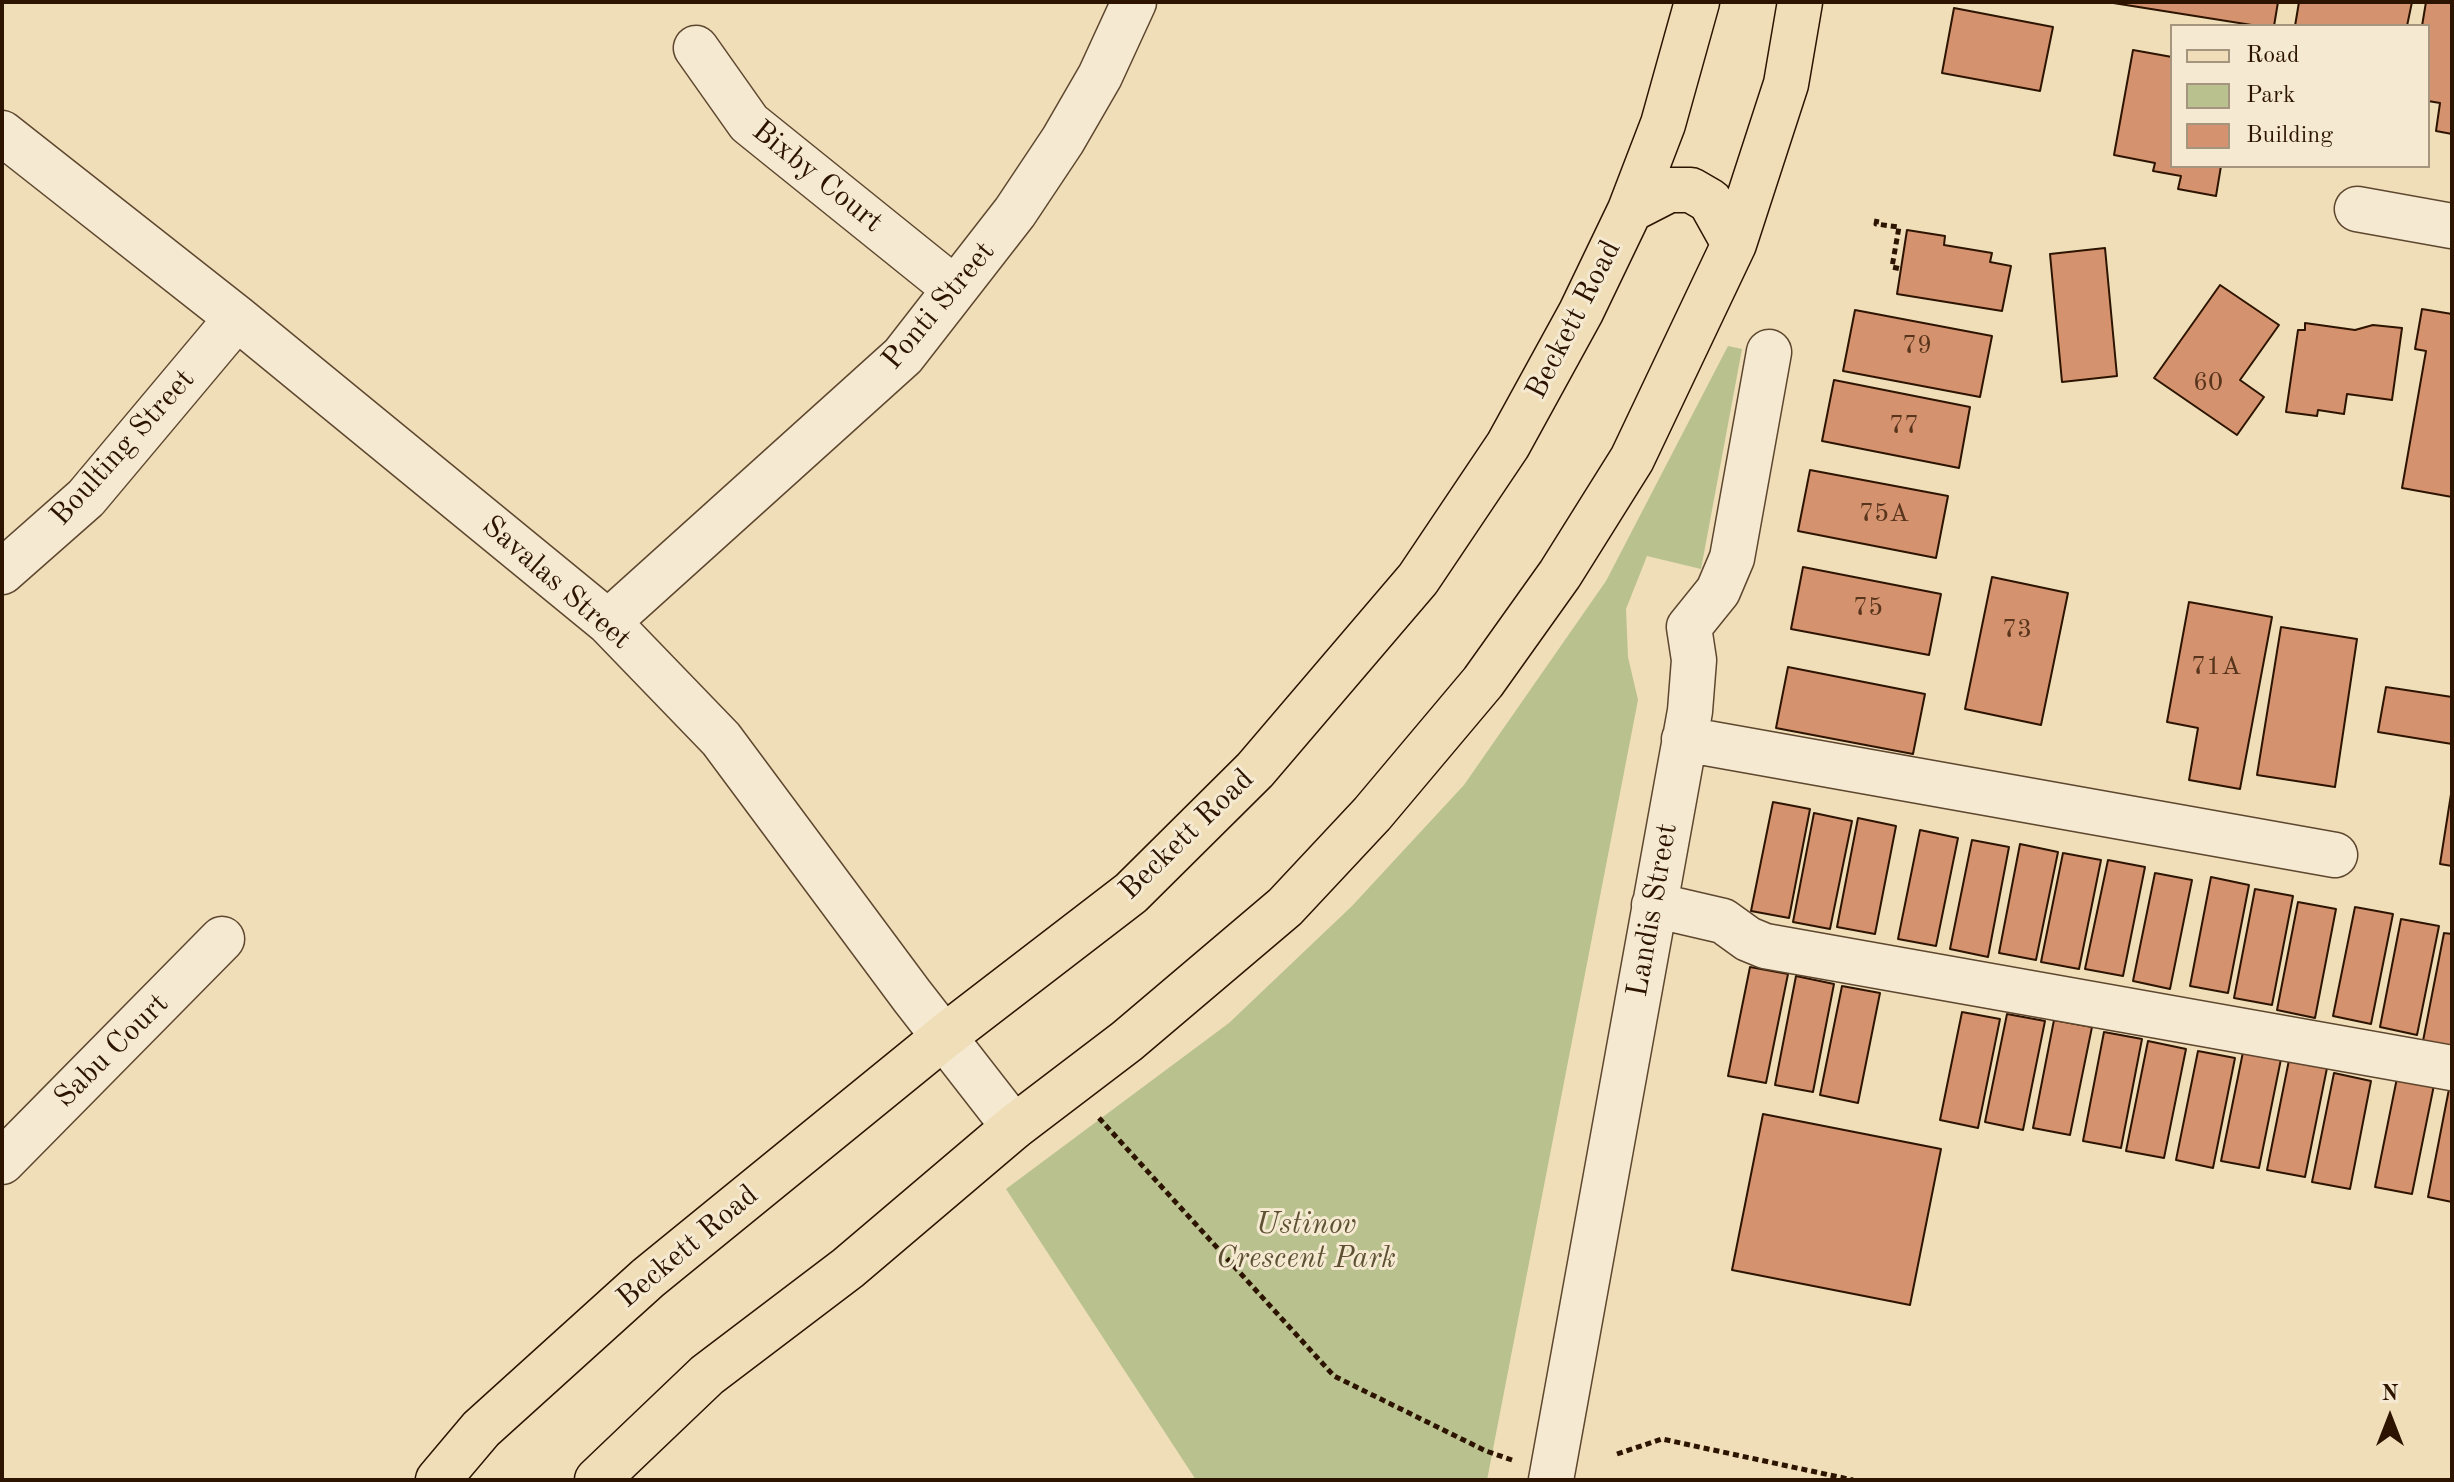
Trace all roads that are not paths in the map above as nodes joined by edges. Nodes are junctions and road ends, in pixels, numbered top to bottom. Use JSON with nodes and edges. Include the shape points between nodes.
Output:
{"nodes":[{"id":1,"x":1134,"y":2,"type":"edge"},
{"id":2,"x":1697,"y":2,"type":"edge"},
{"id":3,"x":1800,"y":2,"type":"edge"},
{"id":4,"x":696,"y":48,"type":"dead end"},
{"id":5,"x":2,"y":133,"type":"edge"},
{"id":6,"x":2357,"y":209,"type":"dead end"},
{"id":7,"x":1630,"y":210,"type":"junction"},
{"id":8,"x":2452,"y":226,"type":"edge"},
{"id":9,"x":1734,"y":244,"type":"junction"},
{"id":10,"x":955,"y":289,"type":"junction"},
{"id":11,"x":237,"y":318,"type":"junction"},
{"id":12,"x":1769,"y":352,"type":"dead end"},
{"id":13,"x":2,"y":572,"type":"edge"},
{"id":14,"x":608,"y":622,"type":"junction"},
{"id":15,"x":1684,"y":739,"type":"junction"},
{"id":16,"x":2335,"y":855,"type":"dead end"},
{"id":17,"x":1654,"y":905,"type":"junction"},
{"id":18,"x":222,"y":939,"type":"dead end"},
{"id":19,"x":945,"y":1036,"type":"junction"},
{"id":20,"x":2452,"y":1068,"type":"edge"},
{"id":21,"x":1014,"y":1127,"type":"junction"},
{"id":22,"x":2,"y":1162,"type":"edge"},
{"id":23,"x":1537,"y":1472,"type":"edge"},
{"id":24,"x":438,"y":1480,"type":"edge"},
{"id":25,"x":597,"y":1480,"type":"edge"}],
"edges":[{"from":1,"to":10,"type":"street","name":"Ponti Street","via":[[1063,140]]},
{"from":2,"to":7,"type":"main road","name":"Beckett Road","via":[[1663,124]]},
{"from":3,"to":9,"type":"main road","via":[[1786,84]]},
{"from":4,"to":10,"type":"street","name":"Bixby Court","via":[[749,123]]},
{"from":5,"to":11,"type":"street","name":"Savalas Street"},
{"from":6,"to":8,"type":"street"},
{"from":7,"to":9,"type":"main road","via":[[1669,190],[1691,190],[1710,201]]},
{"from":7,"to":19,"type":"main road","name":"Beckett Road","via":[[1508,445],[1418,579],[1255,770],[1131,893]]},
{"from":9,"to":21,"type":"main road","via":[[1632,459],[1560,574],[1483,682],[1285,907],[1127,1041]]},
{"from":10,"to":14,"type":"street","name":"Ponti Street","via":[[903,356]]},
{"from":11,"to":13,"type":"street","name":"Boulting Street","via":[[86,498]]},
{"from":11,"to":14,"type":"street","name":"Savalas Street"},
{"from":12,"to":15,"type":"street","name":"Landis Street","via":[[1732,558],[1718,591],[1689,627],[1694,682]]},
{"from":14,"to":19,"type":"street","name":"Savalas Street","via":[[721,739]]},
{"from":15,"to":16,"type":"street"},
{"from":15,"to":17,"type":"street","name":"Landis Street"},
{"from":17,"to":20,"type":"street","via":[[1723,921],[1765,946]]},
{"from":17,"to":23,"type":"street","name":"Landis Street"},
{"from":18,"to":22,"type":"street","name":"Sabu Court"},
{"from":19,"to":21,"type":"street","name":"Savalas Street"},
{"from":19,"to":24,"type":"main road","name":"Beckett Road","via":[[648,1278],[481,1429]]},
{"from":21,"to":25,"type":"main road","via":[[848,1268],[707,1375]]}]}
